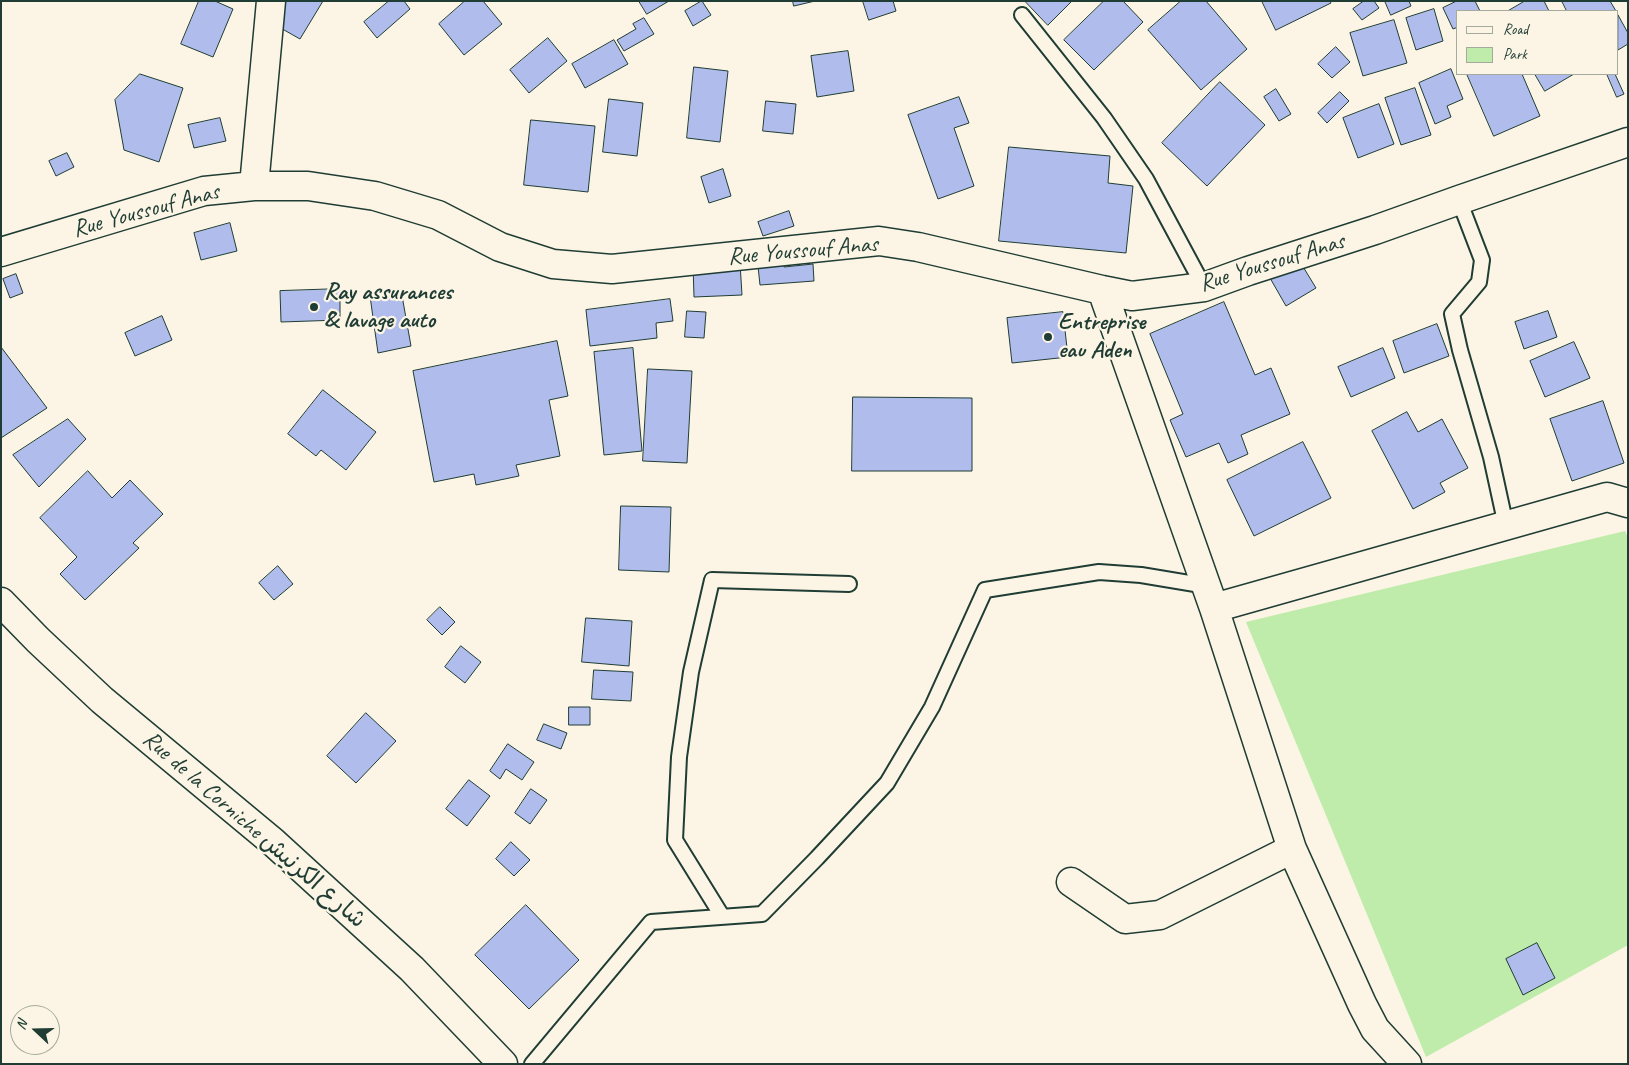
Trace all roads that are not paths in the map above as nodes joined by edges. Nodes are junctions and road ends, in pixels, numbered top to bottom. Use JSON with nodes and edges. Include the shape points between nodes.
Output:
{"nodes":[{"id":1,"x":271,"y":1,"type":"edge"},
{"id":2,"x":1022,"y":15,"type":"dead end"},
{"id":3,"x":1628,"y":142,"type":"edge"},
{"id":4,"x":254,"y":186,"type":"junction"},
{"id":5,"x":1459,"y":200,"type":"junction"},
{"id":6,"x":1,"y":252,"type":"edge"},
{"id":7,"x":1204,"y":287,"type":"junction"},
{"id":8,"x":1102,"y":290,"type":"junction"},
{"id":9,"x":1628,"y":503,"type":"edge"},
{"id":10,"x":1506,"y":526,"type":"junction"},
{"id":11,"x":849,"y":584,"type":"dead end"},
{"id":12,"x":1211,"y":597,"type":"junction"},
{"id":13,"x":1,"y":602,"type":"edge"},
{"id":14,"x":1292,"y":849,"type":"junction"},
{"id":15,"x":1071,"y":882,"type":"dead end"},
{"id":16,"x":722,"y":916,"type":"junction"},
{"id":17,"x":1400,"y":1061,"type":"edge"},
{"id":18,"x":503,"y":1064,"type":"edge"},
{"id":19,"x":532,"y":1064,"type":"edge"}],
"edges":[{"from":1,"to":4,"type":"street"},
{"from":2,"to":7,"type":"lane","via":[[1104,118],[1146,179]]},
{"from":3,"to":5,"type":"street","name":"Rue Youssouf Anas"},
{"from":4,"to":6,"type":"street","name":"Rue Youssouf Anas","via":[[204,191]]},
{"from":4,"to":8,"type":"street","name":"Rue Youssouf Anas","via":[[308,186],[375,196],[438,215],[500,247],[553,264],[612,269],[879,241],[918,247]]},
{"from":5,"to":7,"type":"street","name":"Rue Youssouf Anas"},
{"from":5,"to":10,"type":"lane","via":[[1482,260],[1479,282],[1452,314]]},
{"from":7,"to":8,"type":"street","name":"Rue Youssouf Anas","via":[[1132,296]]},
{"from":8,"to":12,"type":"street"},
{"from":9,"to":10,"type":"street","via":[[1607,497]]},
{"from":10,"to":12,"type":"street"},
{"from":11,"to":16,"type":"lane","via":[[712,580],[691,672],[679,757],[675,840]]},
{"from":12,"to":14,"type":"street"},
{"from":12,"to":16,"type":"lane","via":[[1141,575],[1099,572],[985,590],[932,707],[888,783],[762,914]]},
{"from":13,"to":18,"type":"street","name":"Rue de la Corniche شارع الكرنيش","via":[[102,700],[273,842],[412,969]]},
{"from":14,"to":15,"type":"street","via":[[1160,916],[1125,919]]},
{"from":14,"to":17,"type":"street","via":[[1362,1004],[1375,1029]]},
{"from":16,"to":19,"type":"lane","via":[[651,922]]}]}
